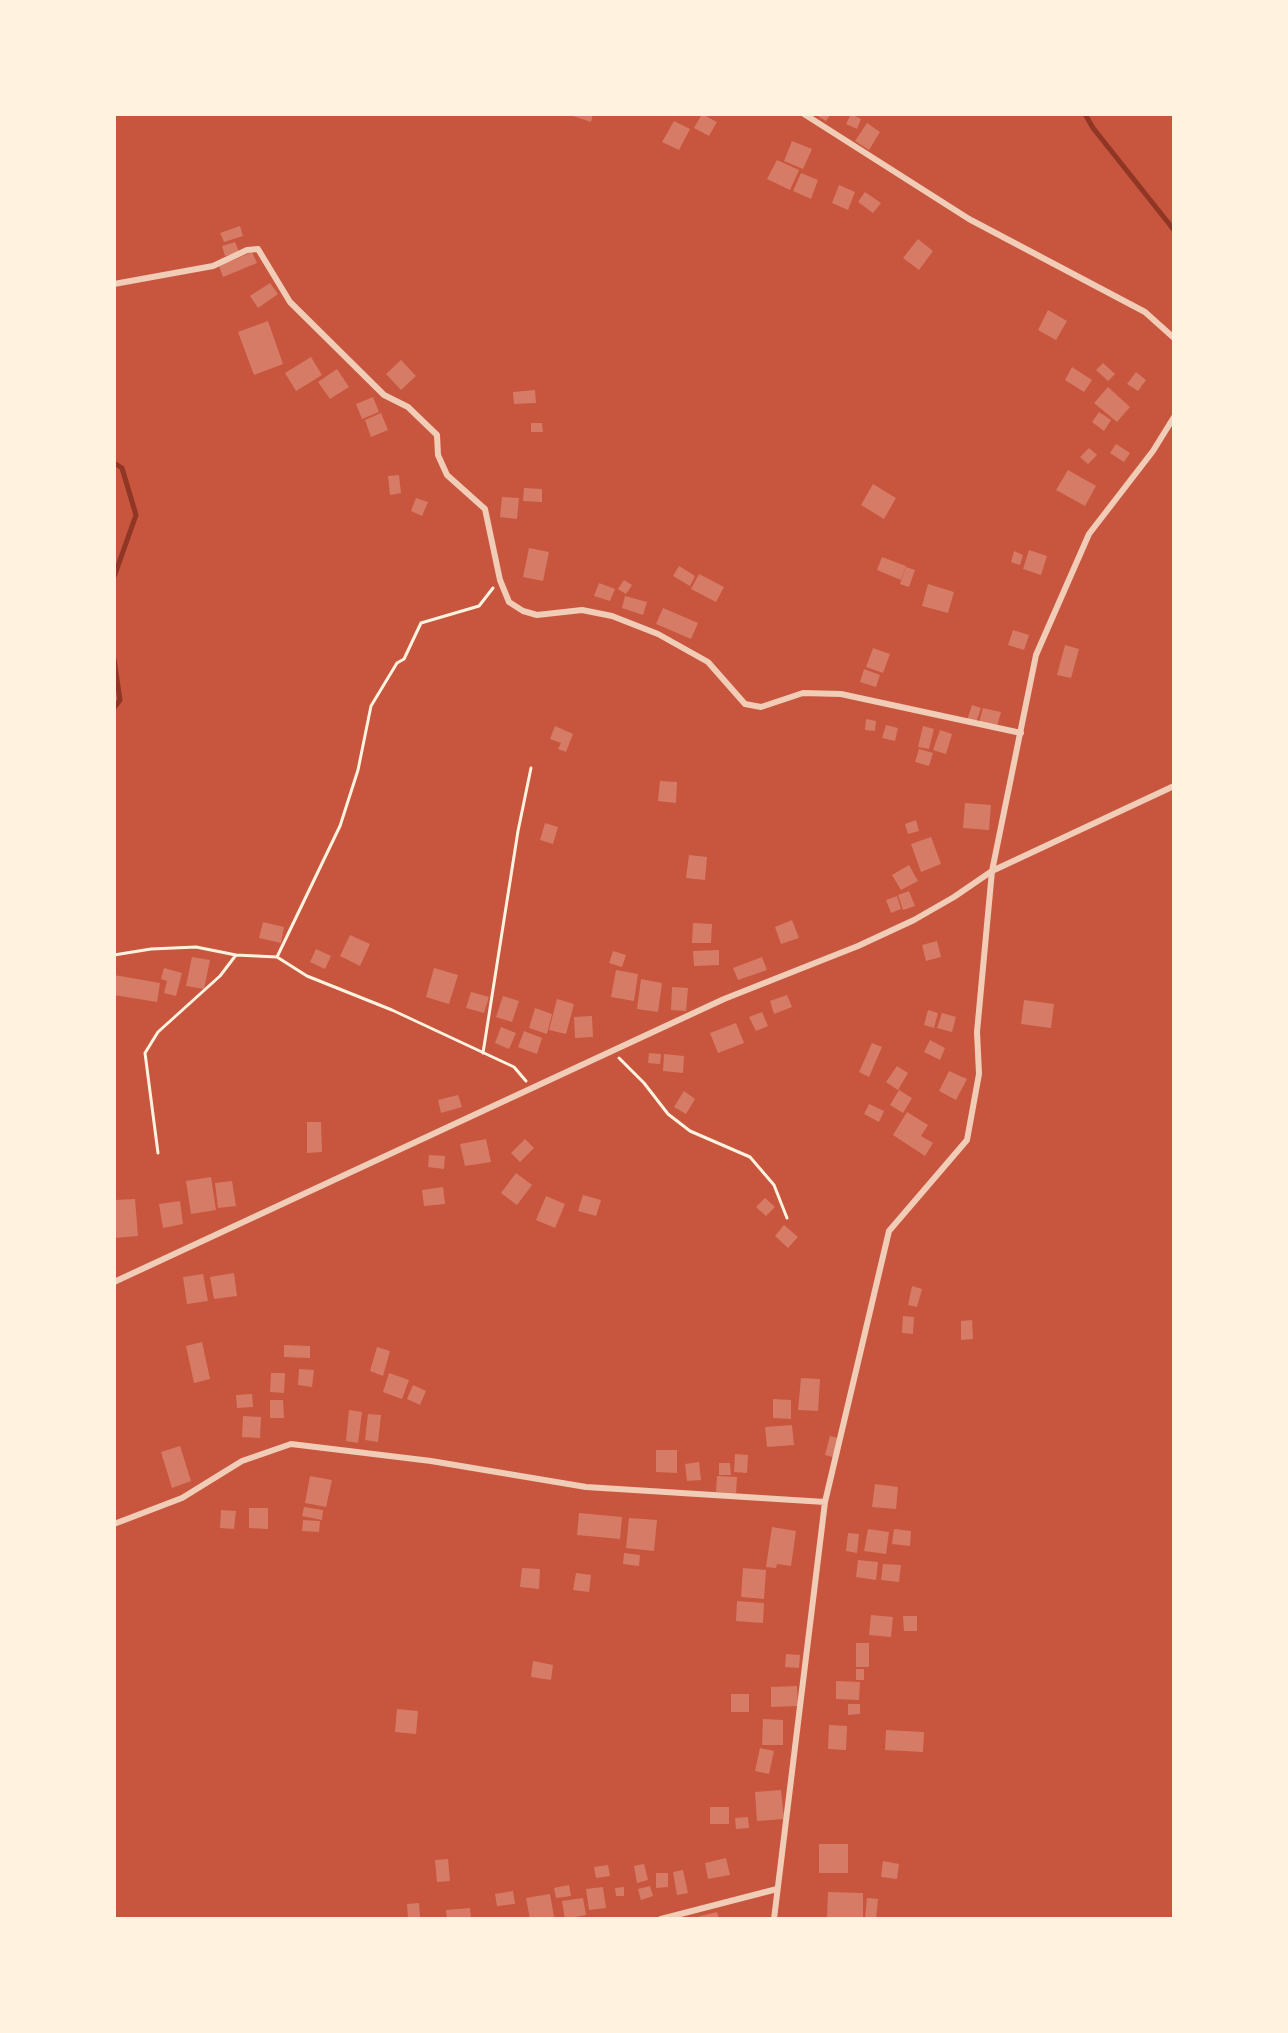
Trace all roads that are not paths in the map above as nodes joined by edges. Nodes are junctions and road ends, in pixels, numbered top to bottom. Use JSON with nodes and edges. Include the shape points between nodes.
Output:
{"nodes":[{"id":1,"x":804,"y":114,"type":"edge"},
{"id":2,"x":114,"y":284,"type":"edge"},
{"id":3,"x":1174,"y":338,"type":"edge"},
{"id":4,"x":1174,"y":417,"type":"edge"},
{"id":5,"x":1021,"y":733,"type":"junction"},
{"id":6,"x":1174,"y":786,"type":"edge"},
{"id":7,"x":992,"y":871,"type":"junction"},
{"id":8,"x":114,"y":1282,"type":"edge"},
{"id":9,"x":825,"y":1502,"type":"junction"},
{"id":10,"x":114,"y":1524,"type":"edge"},
{"id":11,"x":777,"y":1889,"type":"junction"},
{"id":12,"x":661,"y":1919,"type":"edge"},
{"id":13,"x":774,"y":1919,"type":"edge"}],
"edges":[{"from":1,"to":3,"type":"street","via":[[969,219],[1145,312]]},
{"from":2,"to":5,"type":"street","via":[[213,266],[258,249],[291,302],[384,395],[408,407],[437,435],[438,455],[447,475],[484,509],[500,580],[509,602],[523,611],[537,615],[582,610],[612,616],[658,634],[708,662],[745,704],[760,707],[803,693],[841,694]]},
{"from":4,"to":5,"type":"street","via":[[1089,534],[1036,656]]},
{"from":5,"to":7,"type":"street"},
{"from":6,"to":7,"type":"street"},
{"from":7,"to":8,"type":"street","via":[[914,920],[723,999]]},
{"from":7,"to":9,"type":"street","via":[[977,1032],[979,1074],[968,1140],[889,1231]]},
{"from":9,"to":10,"type":"street","via":[[586,1487],[431,1461],[291,1444],[242,1461],[182,1498]]},
{"from":9,"to":11,"type":"street"},
{"from":11,"to":12,"type":"street"},
{"from":11,"to":13,"type":"street"}]}
